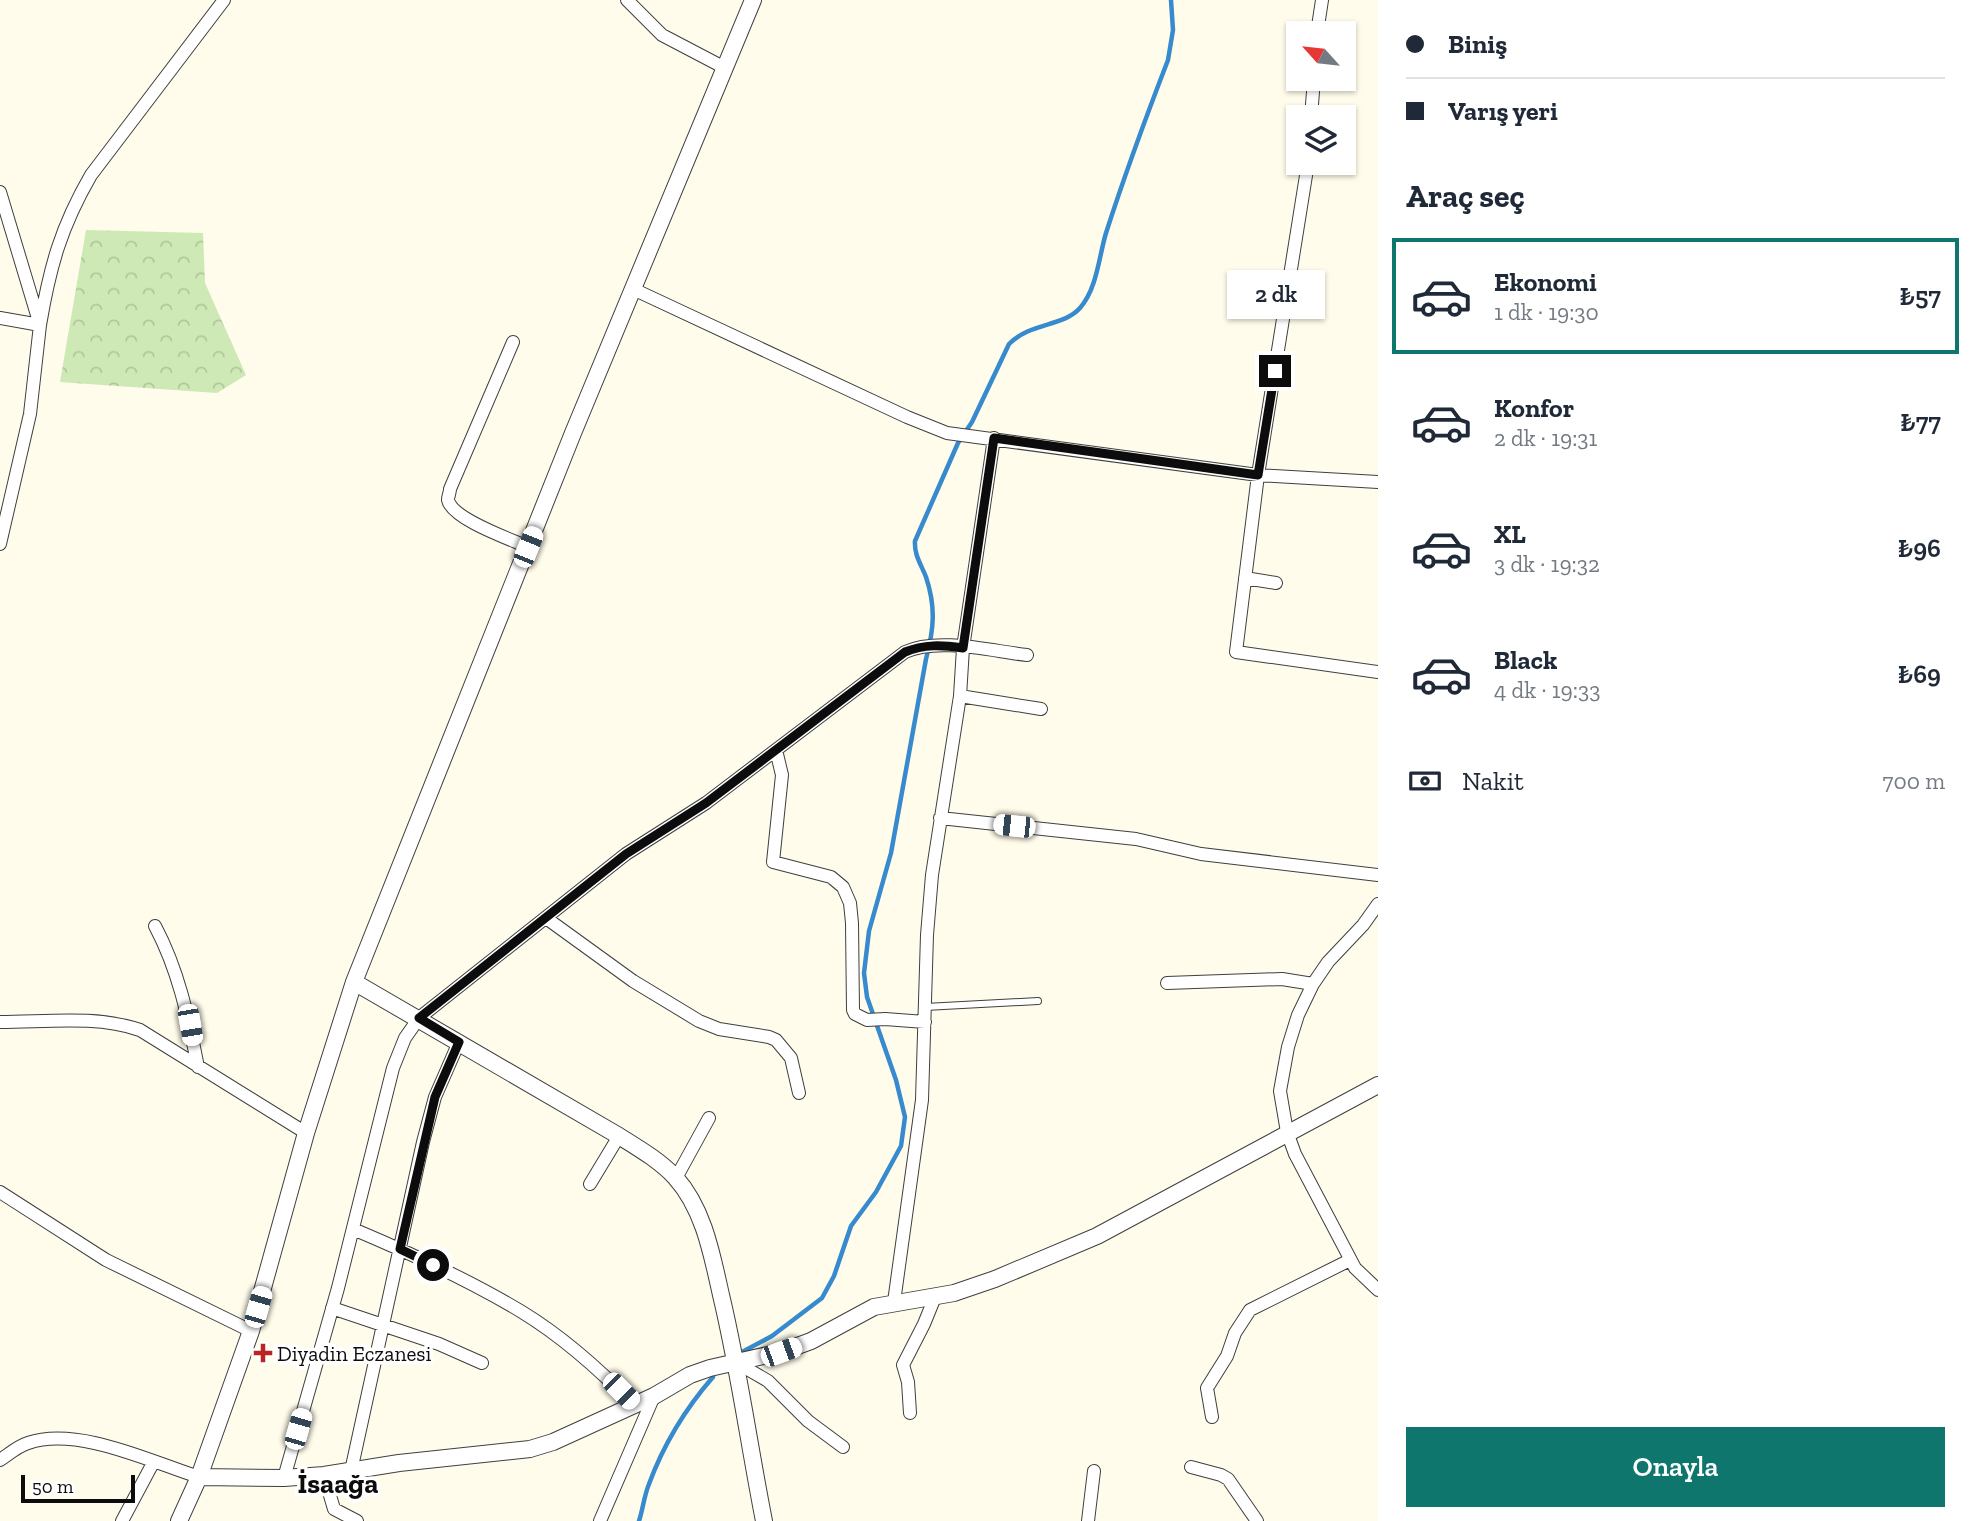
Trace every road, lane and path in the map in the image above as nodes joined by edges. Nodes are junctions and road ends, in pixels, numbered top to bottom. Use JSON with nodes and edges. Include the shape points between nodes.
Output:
{"nodes":[{"id":1,"x":223,"y":0,"type":"edge"},
{"id":2,"x":753,"y":0,"type":"edge"},
{"id":3,"x":1322,"y":0,"type":"edge"},
{"id":4,"x":631,"y":2,"type":"edge"},
{"id":5,"x":1319,"y":21,"type":"edge"},
{"id":6,"x":725,"y":68,"type":"junction"},
{"id":7,"x":1306,"y":175,"type":"edge"},
{"id":8,"x":0,"y":192,"type":"edge"},
{"id":9,"x":634,"y":289,"type":"junction"},
{"id":10,"x":0,"y":318,"type":"edge"},
{"id":11,"x":40,"y":325,"type":"junction"},
{"id":12,"x":513,"y":342,"type":"dead end"},
{"id":13,"x":994,"y":438,"type":"junction"},
{"id":14,"x":1258,"y":475,"type":"junction"},
{"id":15,"x":1378,"y":482,"type":"edge"},
{"id":16,"x":0,"y":544,"type":"edge"},
{"id":17,"x":528,"y":547,"type":"junction"},
{"id":18,"x":1245,"y":578,"type":"junction"},
{"id":19,"x":1276,"y":583,"type":"dead end"},
{"id":20,"x":963,"y":648,"type":"junction"},
{"id":21,"x":1027,"y":655,"type":"dead end"},
{"id":22,"x":1378,"y":672,"type":"edge"},
{"id":23,"x":960,"y":696,"type":"junction"},
{"id":24,"x":1041,"y":709,"type":"dead end"},
{"id":25,"x":776,"y":750,"type":"junction"},
{"id":26,"x":940,"y":818,"type":"junction"},
{"id":27,"x":1378,"y":874,"type":"edge"},
{"id":28,"x":1378,"y":904,"type":"edge"},
{"id":29,"x":546,"y":918,"type":"junction"},
{"id":30,"x":155,"y":926,"type":"dead end"},
{"id":31,"x":354,"y":982,"type":"junction"},
{"id":32,"x":1167,"y":983,"type":"dead end"},
{"id":33,"x":1313,"y":984,"type":"junction"},
{"id":34,"x":1038,"y":1001,"type":"dead end"},
{"id":35,"x":925,"y":1007,"type":"junction"},
{"id":36,"x":419,"y":1018,"type":"junction"},
{"id":37,"x":925,"y":1022,"type":"junction"},
{"id":38,"x":0,"y":1023,"type":"edge"},
{"id":39,"x":459,"y":1042,"type":"junction"},
{"id":40,"x":198,"y":1067,"type":"junction"},
{"id":41,"x":1378,"y":1085,"type":"edge"},
{"id":42,"x":799,"y":1093,"type":"dead end"},
{"id":43,"x":709,"y":1118,"type":"dead end"},
{"id":44,"x":1287,"y":1132,"type":"junction"},
{"id":45,"x":306,"y":1133,"type":"junction"},
{"id":46,"x":619,"y":1136,"type":"junction"},
{"id":47,"x":676,"y":1178,"type":"junction"},
{"id":48,"x":590,"y":1184,"type":"dead end"},
{"id":49,"x":0,"y":1192,"type":"edge"},
{"id":50,"x":353,"y":1229,"type":"junction"},
{"id":51,"x":400,"y":1249,"type":"junction"},
{"id":52,"x":1350,"y":1260,"type":"junction"},
{"id":53,"x":1378,"y":1290,"type":"edge"},
{"id":54,"x":935,"y":1297,"type":"junction"},
{"id":55,"x":894,"y":1302,"type":"junction"},
{"id":56,"x":332,"y":1308,"type":"junction"},
{"id":57,"x":383,"y":1324,"type":"junction"},
{"id":58,"x":251,"y":1331,"type":"junction"},
{"id":59,"x":482,"y":1363,"type":"dead end"},
{"id":60,"x":737,"y":1363,"type":"junction"},
{"id":61,"x":654,"y":1396,"type":"junction"},
{"id":62,"x":635,"y":1405,"type":"junction"},
{"id":63,"x":910,"y":1413,"type":"dead end"},
{"id":64,"x":1212,"y":1417,"type":"dead end"},
{"id":65,"x":843,"y":1447,"type":"dead end"},
{"id":66,"x":0,"y":1460,"type":"edge"},
{"id":67,"x":153,"y":1463,"type":"junction"},
{"id":68,"x":1191,"y":1467,"type":"dead end"},
{"id":69,"x":1094,"y":1471,"type":"dead end"},
{"id":70,"x":351,"y":1472,"type":"junction"},
{"id":71,"x":324,"y":1475,"type":"junction"},
{"id":72,"x":199,"y":1477,"type":"junction"},
{"id":73,"x":284,"y":1478,"type":"junction"},
{"id":74,"x":342,"y":1518,"type":"edge"},
{"id":75,"x":122,"y":1521,"type":"edge"},
{"id":76,"x":179,"y":1521,"type":"edge"},
{"id":77,"x":357,"y":1521,"type":"edge"},
{"id":78,"x":600,"y":1521,"type":"edge"},
{"id":79,"x":764,"y":1521,"type":"edge"},
{"id":80,"x":1088,"y":1521,"type":"edge"},
{"id":81,"x":1257,"y":1521,"type":"edge"}],
"edges":[{"from":1,"to":11,"type":"street","via":[[91,175],[74,205],[53,259]]},
{"from":2,"to":6,"type":"street"},
{"from":3,"to":5,"type":"street"},
{"from":4,"to":6,"type":"street","via":[[662,35]]},
{"from":6,"to":9,"type":"street"},
{"from":7,"to":14,"type":"street"},
{"from":8,"to":11,"type":"street"},
{"from":9,"to":13,"type":"street","via":[[907,417],[947,433]]},
{"from":9,"to":17,"type":"street"},
{"from":10,"to":11,"type":"street"},
{"from":11,"to":16,"type":"street","via":[[30,414]]},
{"from":12,"to":17,"type":"street","via":[[449,500],[464,518]]},
{"from":13,"to":14,"type":"street"},
{"from":13,"to":20,"type":"street"},
{"from":14,"to":15,"type":"street"},
{"from":14,"to":18,"type":"street"},
{"from":17,"to":31,"type":"street"},
{"from":18,"to":19,"type":"street"},
{"from":18,"to":22,"type":"street","via":[[1236,652]]},
{"from":20,"to":21,"type":"street"},
{"from":20,"to":23,"type":"street"},
{"from":20,"to":25,"type":"street","via":[[938,645],[905,652]]},
{"from":23,"to":24,"type":"street"},
{"from":23,"to":26,"type":"street"},
{"from":25,"to":29,"type":"street","via":[[706,803],[626,854]]},
{"from":25,"to":37,"type":"street","via":[[782,775],[774,862],[831,877],[843,887],[852,923],[855,1014],[867,1020]]},
{"from":26,"to":27,"type":"street","via":[[1136,839],[1201,854]]},
{"from":26,"to":35,"type":"street","via":[[932,874]]},
{"from":28,"to":33,"type":"street"},
{"from":29,"to":36,"type":"street"},
{"from":29,"to":42,"type":"street","via":[[633,981],[699,1021],[776,1041],[791,1058]]},
{"from":30,"to":40,"type":"street","via":[[181,985]]},
{"from":31,"to":36,"type":"street"},
{"from":31,"to":45,"type":"street"},
{"from":32,"to":33,"type":"street","via":[[1282,979]]},
{"from":33,"to":44,"type":"street","via":[[1298,1015],[1280,1091]]},
{"from":34,"to":35,"type":"lane"},
{"from":35,"to":37,"type":"street"},
{"from":36,"to":39,"type":"street"},
{"from":36,"to":50,"type":"street","via":[[393,1068]]},
{"from":37,"to":55,"type":"street","via":[[922,1100]]},
{"from":38,"to":40,"type":"street","via":[[121,1024],[140,1030]]},
{"from":39,"to":46,"type":"street"},
{"from":39,"to":51,"type":"street","via":[[435,1097]]},
{"from":40,"to":45,"type":"street"},
{"from":41,"to":44,"type":"street"},
{"from":43,"to":47,"type":"street"},
{"from":44,"to":52,"type":"street"},
{"from":44,"to":54,"type":"street","via":[[1097,1236],[995,1279]]},
{"from":45,"to":58,"type":"street"},
{"from":46,"to":47,"type":"street"},
{"from":46,"to":48,"type":"street"},
{"from":47,"to":60,"type":"street","via":[[707,1237]]},
{"from":49,"to":58,"type":"street","via":[[106,1260]]},
{"from":50,"to":51,"type":"street"},
{"from":50,"to":56,"type":"street"},
{"from":51,"to":57,"type":"street"},
{"from":51,"to":62,"type":"street","via":[[523,1313],[607,1377]]},
{"from":52,"to":53,"type":"street"},
{"from":52,"to":64,"type":"street","via":[[1250,1310],[1242,1319],[1207,1388]]},
{"from":54,"to":55,"type":"street"},
{"from":54,"to":63,"type":"street","via":[[904,1365]]},
{"from":55,"to":60,"type":"street","via":[[874,1307],[811,1341]]},
{"from":56,"to":57,"type":"street"},
{"from":56,"to":73,"type":"street"},
{"from":57,"to":59,"type":"street"},
{"from":57,"to":70,"type":"street"},
{"from":58,"to":72,"type":"street"},
{"from":60,"to":61,"type":"street","via":[[690,1375]]},
{"from":60,"to":65,"type":"street","via":[[768,1381]]},
{"from":60,"to":79,"type":"street"},
{"from":61,"to":62,"type":"street"},
{"from":61,"to":78,"type":"street"},
{"from":62,"to":70,"type":"street","via":[[530,1448]]},
{"from":66,"to":67,"type":"street","via":[[28,1443],[69,1439],[95,1442]]},
{"from":67,"to":72,"type":"street"},
{"from":67,"to":75,"type":"street"},
{"from":68,"to":81,"type":"street","via":[[1228,1479]]},
{"from":69,"to":80,"type":"street"},
{"from":70,"to":71,"type":"street"},
{"from":71,"to":73,"type":"street"},
{"from":71,"to":74,"type":"street","via":[[332,1505]]},
{"from":72,"to":73,"type":"street"},
{"from":72,"to":76,"type":"street"},
{"from":74,"to":77,"type":"street"}]}
